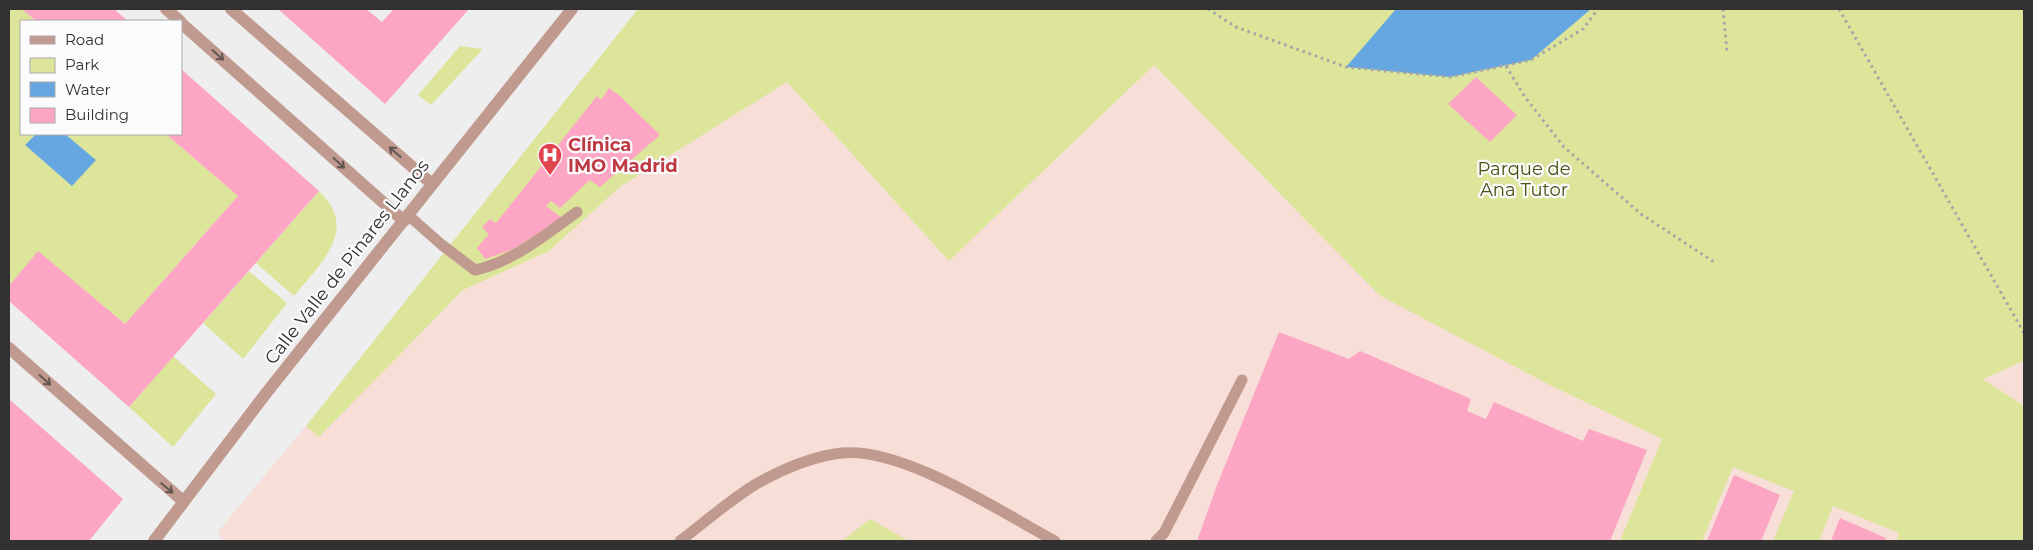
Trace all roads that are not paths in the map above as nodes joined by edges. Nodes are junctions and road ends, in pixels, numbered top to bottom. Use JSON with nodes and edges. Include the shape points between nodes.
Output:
{"nodes":[{"id":1,"x":166,"y":9,"type":"edge"},
{"id":2,"x":231,"y":9,"type":"edge"},
{"id":3,"x":572,"y":9,"type":"edge"},
{"id":4,"x":178,"y":20,"type":"edge"},
{"id":5,"x":182,"y":24,"type":"edge"},
{"id":6,"x":432,"y":184,"type":"junction"},
{"id":7,"x":577,"y":212,"type":"dead end"},
{"id":8,"x":406,"y":218,"type":"junction"},
{"id":9,"x":9,"y":348,"type":"edge"},
{"id":10,"x":1242,"y":380,"type":"dead end"},
{"id":11,"x":183,"y":501,"type":"junction"},
{"id":12,"x":154,"y":541,"type":"edge"},
{"id":13,"x":680,"y":541,"type":"edge"},
{"id":14,"x":1055,"y":541,"type":"edge"},
{"id":15,"x":1156,"y":541,"type":"edge"}],
"edges":[{"from":1,"to":4,"type":"street"},
{"from":6,"to":2,"type":"street","one_way":true},
{"from":3,"to":6,"type":"street","name":"Calle Valle de Pinares Llanos"},
{"from":5,"to":8,"type":"street","one_way":true},
{"from":6,"to":8,"type":"street","name":"Calle Valle de Pinares Llanos"},
{"from":7,"to":8,"type":"lane","via":[[528,247],[490,267],[475,270]]},
{"from":8,"to":11,"type":"street","name":"Calle Valle de Pinares Llanos"},
{"from":9,"to":11,"type":"street","one_way":true},
{"from":10,"to":15,"type":"lane","via":[[1164,532]]},
{"from":11,"to":12,"type":"street","name":"Calle Valle de Pinares Llanos"},
{"from":13,"to":14,"type":"lane","via":[[756,484],[787,470],[843,453],[917,467]]}]}
